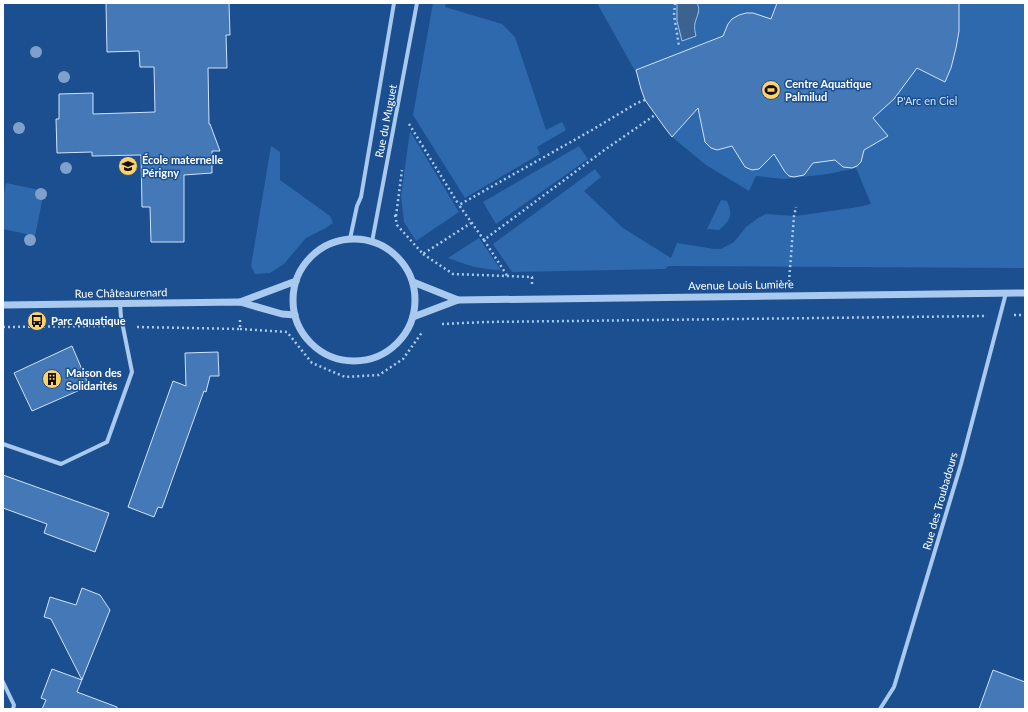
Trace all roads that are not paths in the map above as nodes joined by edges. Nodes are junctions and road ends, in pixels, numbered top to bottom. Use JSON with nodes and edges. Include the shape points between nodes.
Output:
{"nodes":[{"id":1,"x":394,"y":3,"type":"edge"},
{"id":2,"x":417,"y":3,"type":"edge"},
{"id":3,"x":350,"y":239,"type":"junction"},
{"id":4,"x":372,"y":242,"type":"junction"},
{"id":5,"x":296,"y":281,"type":"junction"},
{"id":6,"x":413,"y":282,"type":"junction"},
{"id":7,"x":1006,"y":293,"type":"junction"},
{"id":8,"x":1025,"y":293,"type":"edge"},
{"id":9,"x":458,"y":300,"type":"junction"},
{"id":10,"x":240,"y":302,"type":"junction"},
{"id":11,"x":120,"y":303,"type":"junction"},
{"id":12,"x":3,"y":305,"type":"edge"},
{"id":13,"x":295,"y":315,"type":"junction"},
{"id":14,"x":413,"y":317,"type":"junction"},
{"id":15,"x":3,"y":444,"type":"edge"},
{"id":16,"x":3,"y":682,"type":"edge"},
{"id":17,"x":13,"y":709,"type":"edge"},
{"id":18,"x":880,"y":709,"type":"edge"}],
"edges":[{"from":1,"to":3,"type":"street","via":[[361,197]]},
{"from":2,"to":4,"type":"street","name":"Rue du Muguet"},
{"from":3,"to":4,"type":"street"},
{"from":3,"to":5,"type":"street","via":[[332,243],[316,252],[304,265]]},
{"from":4,"to":6,"type":"street","via":[[398,257],[407,268]]},
{"from":5,"to":10,"type":"street","name":"Rue Châteaurenard"},
{"from":5,"to":13,"type":"street","via":[[293,298]]},
{"from":6,"to":9,"type":"street","name":"Avenue Louis Lumière"},
{"from":6,"to":14,"type":"street","via":[[416,299]]},
{"from":7,"to":8,"type":"street","name":"Avenue Louis Lumière"},
{"from":7,"to":9,"type":"street","name":"Avenue Louis Lumière"},
{"from":7,"to":18,"type":"street","name":"Rue des Troubadours","via":[[961,464],[894,687]]},
{"from":9,"to":14,"type":"street","name":"Avenue Louis Lumière"},
{"from":10,"to":11,"type":"street","name":"Rue Châteaurenard"},
{"from":10,"to":13,"type":"street","name":"Rue Châteaurenard","via":[[282,314]]},
{"from":11,"to":12,"type":"street","name":"Rue Châteaurenard"},
{"from":11,"to":15,"type":"street","via":[[132,372],[107,442],[60,464]]},
{"from":13,"to":14,"type":"street","via":[[302,332],[313,345],[327,355],[344,361],[362,361],[379,356],[394,346],[405,333]]},
{"from":16,"to":17,"type":"street","via":[[14,705]]}]}
